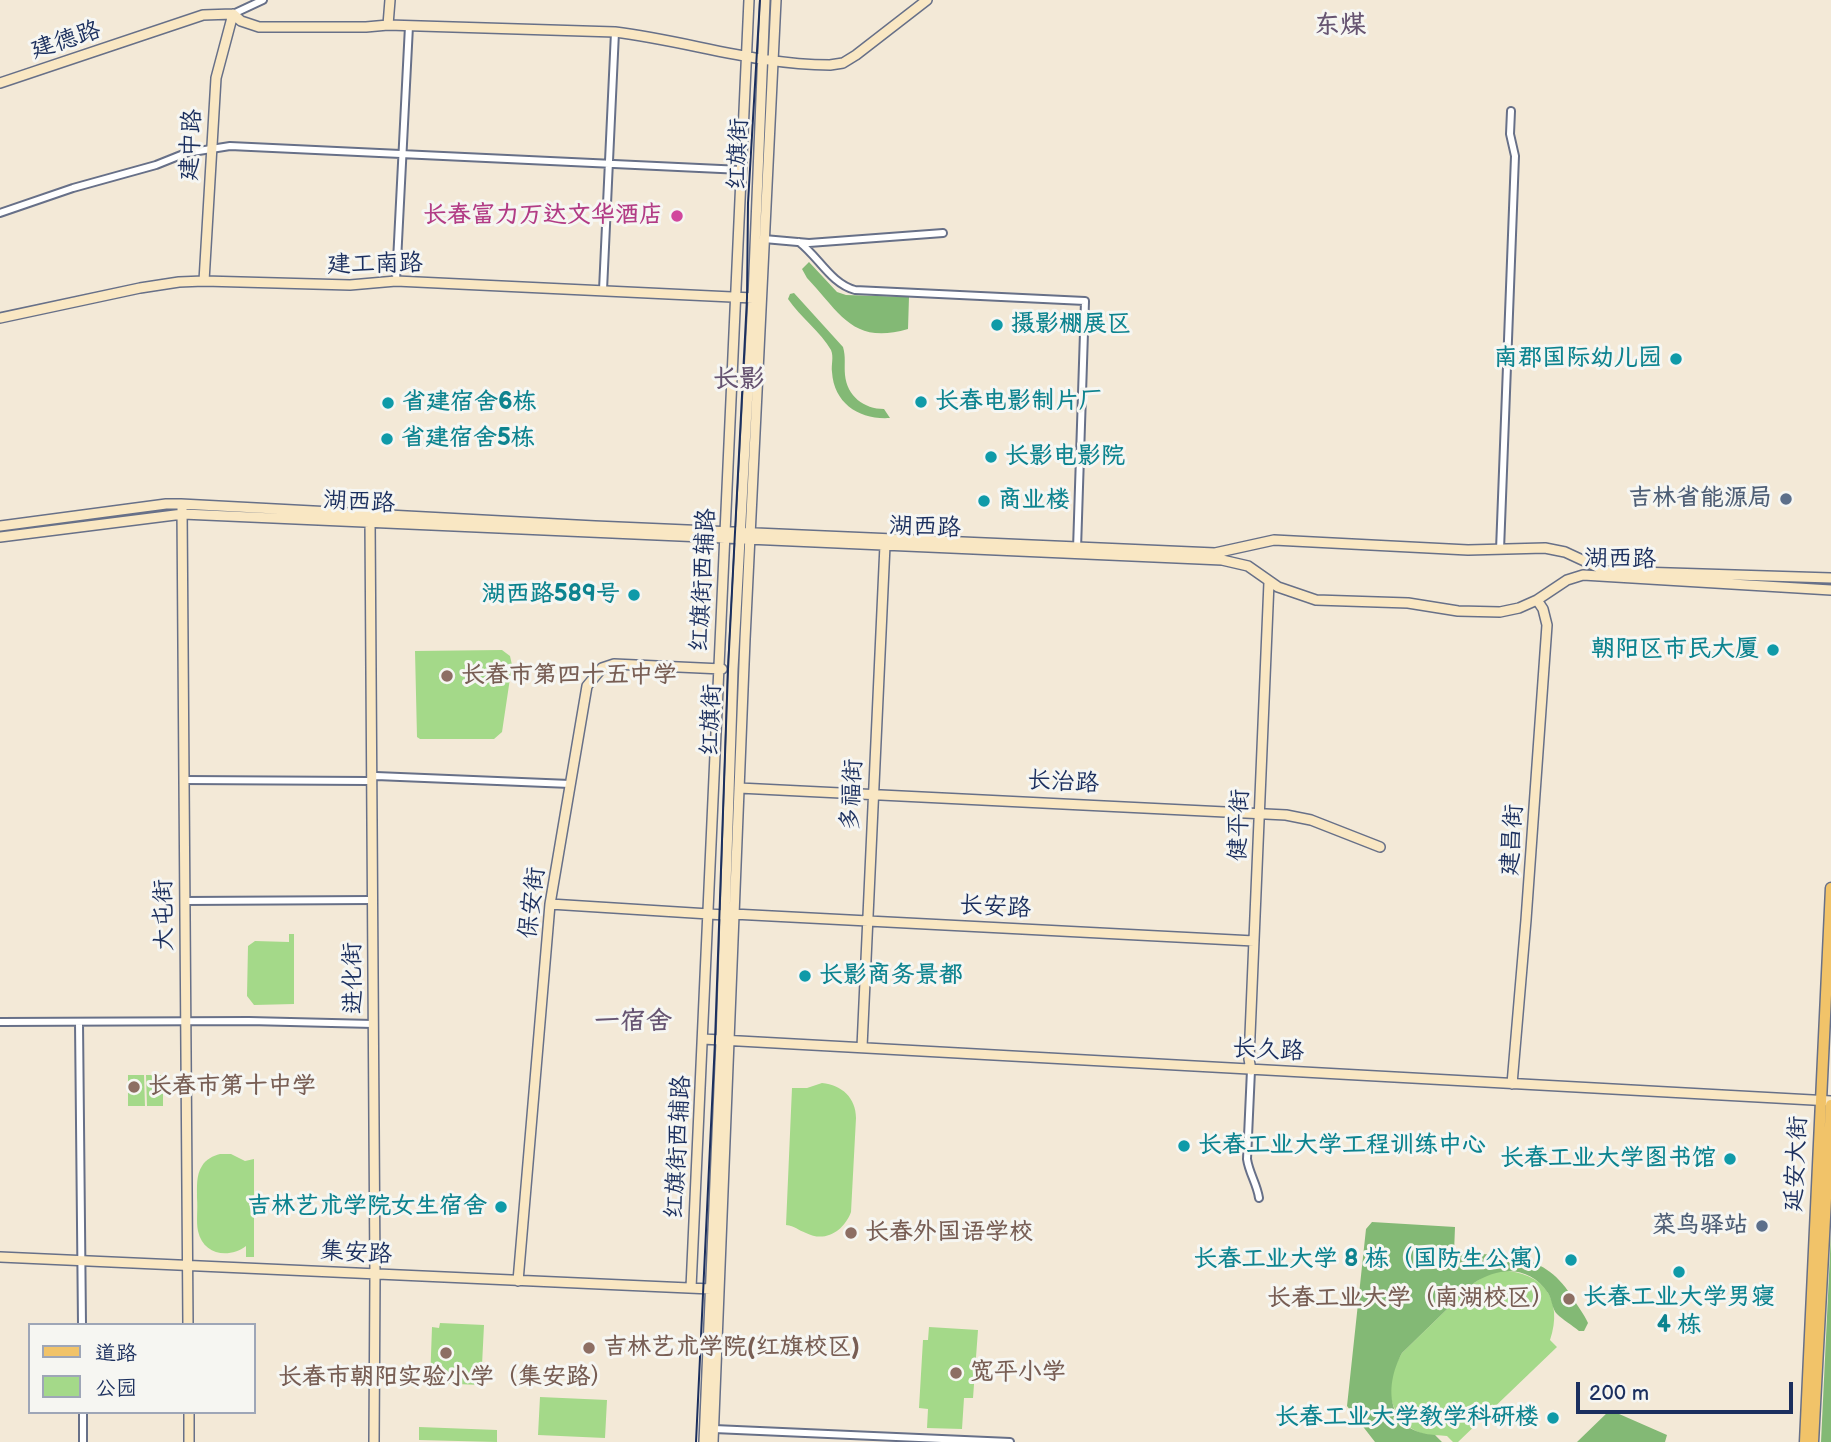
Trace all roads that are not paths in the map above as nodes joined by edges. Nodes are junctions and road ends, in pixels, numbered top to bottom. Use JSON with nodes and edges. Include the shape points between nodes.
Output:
{"nodes":[{"id":1,"x":263,"y":0,"type":"edge"},
{"id":2,"x":390,"y":0,"type":"edge"},
{"id":3,"x":749,"y":0,"type":"edge"},
{"id":4,"x":765,"y":0,"type":"edge"},
{"id":5,"x":776,"y":0,"type":"edge"},
{"id":6,"x":927,"y":0,"type":"edge"},
{"id":7,"x":233,"y":14,"type":"junction"},
{"id":8,"x":388,"y":25,"type":"junction"},
{"id":9,"x":409,"y":26,"type":"junction"},
{"id":10,"x":615,"y":32,"type":"junction"},
{"id":11,"x":746,"y":58,"type":"junction"},
{"id":12,"x":762,"y":59,"type":"junction"},
{"id":13,"x":773,"y":61,"type":"junction"},
{"id":14,"x":0,"y":83,"type":"edge"},
{"id":15,"x":1511,"y":111,"type":"dead end"},
{"id":16,"x":211,"y":148,"type":"junction"},
{"id":17,"x":402,"y":155,"type":"junction"},
{"id":18,"x":608,"y":165,"type":"junction"},
{"id":19,"x":742,"y":170,"type":"junction"},
{"id":20,"x":0,"y":213,"type":"edge"},
{"id":21,"x":943,"y":233,"type":"dead end"},
{"id":22,"x":764,"y":239,"type":"junction"},
{"id":23,"x":799,"y":242,"type":"junction"},
{"id":24,"x":204,"y":281,"type":"junction"},
{"id":25,"x":396,"y":281,"type":"junction"},
{"id":26,"x":603,"y":290,"type":"junction"},
{"id":27,"x":735,"y":297,"type":"junction"},
{"id":28,"x":753,"y":298,"type":"junction"},
{"id":29,"x":0,"y":318,"type":"edge"},
{"id":30,"x":182,"y":509,"type":"junction"},
{"id":31,"x":370,"y":518,"type":"junction"},
{"id":32,"x":0,"y":526,"type":"edge"},
{"id":33,"x":725,"y":535,"type":"junction"},
{"id":34,"x":746,"y":536,"type":"junction"},
{"id":35,"x":0,"y":537,"type":"edge"},
{"id":36,"x":885,"y":545,"type":"junction"},
{"id":37,"x":1077,"y":550,"type":"junction"},
{"id":38,"x":1500,"y":550,"type":"junction"},
{"id":39,"x":1831,"y":578,"type":"edge"},
{"id":40,"x":1269,"y":582,"type":"junction"},
{"id":41,"x":1831,"y":590,"type":"edge"},
{"id":42,"x":1537,"y":600,"type":"junction"},
{"id":43,"x":719,"y":668,"type":"junction"},
{"id":44,"x":733,"y":669,"type":"junction"},
{"id":45,"x":371,"y":779,"type":"junction"},
{"id":46,"x":184,"y":780,"type":"junction"},
{"id":47,"x":570,"y":784,"type":"junction"},
{"id":48,"x":739,"y":788,"type":"junction"},
{"id":49,"x":872,"y":794,"type":"junction"},
{"id":50,"x":1260,"y":813,"type":"junction"},
{"id":51,"x":1380,"y":847,"type":"dead end"},
{"id":52,"x":1831,"y":888,"type":"edge"},
{"id":53,"x":372,"y":900,"type":"junction"},
{"id":54,"x":184,"y":901,"type":"junction"},
{"id":55,"x":550,"y":904,"type":"junction"},
{"id":56,"x":708,"y":914,"type":"junction"},
{"id":57,"x":729,"y":915,"type":"junction"},
{"id":58,"x":867,"y":920,"type":"junction"},
{"id":59,"x":1254,"y":941,"type":"junction"},
{"id":60,"x":0,"y":1022,"type":"edge"},
{"id":61,"x":79,"y":1022,"type":"junction"},
{"id":62,"x":186,"y":1022,"type":"junction"},
{"id":63,"x":373,"y":1024,"type":"junction"},
{"id":64,"x":703,"y":1039,"type":"junction"},
{"id":65,"x":725,"y":1042,"type":"junction"},
{"id":66,"x":862,"y":1048,"type":"junction"},
{"id":67,"x":1251,"y":1070,"type":"junction"},
{"id":68,"x":1512,"y":1084,"type":"junction"},
{"id":69,"x":1828,"y":1102,"type":"edge"},
{"id":70,"x":1259,"y":1198,"type":"dead end"},
{"id":71,"x":0,"y":1257,"type":"edge"},
{"id":72,"x":81,"y":1261,"type":"junction"},
{"id":73,"x":188,"y":1265,"type":"junction"},
{"id":74,"x":375,"y":1275,"type":"junction"},
{"id":75,"x":518,"y":1281,"type":"junction"},
{"id":76,"x":691,"y":1288,"type":"junction"},
{"id":77,"x":711,"y":1289,"type":"junction"},
{"id":78,"x":82,"y":1323,"type":"edge"},
{"id":79,"x":188,"y":1323,"type":"edge"},
{"id":80,"x":83,"y":1414,"type":"edge"},
{"id":81,"x":189,"y":1414,"type":"edge"},
{"id":82,"x":713,"y":1429,"type":"junction"},
{"id":83,"x":842,"y":1438,"type":"edge"},
{"id":84,"x":83,"y":1442,"type":"edge"},
{"id":85,"x":189,"y":1442,"type":"edge"},
{"id":86,"x":374,"y":1442,"type":"edge"},
{"id":87,"x":704,"y":1442,"type":"edge"},
{"id":88,"x":713,"y":1442,"type":"edge"},
{"id":89,"x":1010,"y":1442,"type":"edge"},
{"id":90,"x":1805,"y":1442,"type":"edge"},
{"id":91,"x":1814,"y":1442,"type":"edge"}],
"edges":[{"from":1,"to":7,"type":"street","name":"建德路"},
{"from":2,"to":8,"type":"street"},
{"from":3,"to":11,"type":"street","name":"红旗街西辅路"},
{"from":4,"to":12,"type":"street","name":"红旗街"},
{"from":5,"to":13,"type":"street","name":"红旗街"},
{"from":6,"to":13,"type":"street","via":[[843,63]]},
{"from":7,"to":8,"type":"street","via":[[259,27]]},
{"from":7,"to":14,"type":"street","name":"建德路","via":[[202,15]]},
{"from":7,"to":16,"type":"street","name":"建中路","via":[[216,78]]},
{"from":8,"to":9,"type":"street"},
{"from":9,"to":10,"type":"street"},
{"from":9,"to":17,"type":"street"},
{"from":10,"to":11,"type":"street"},
{"from":10,"to":18,"type":"street"},
{"from":11,"to":12,"type":"street"},
{"from":11,"to":19,"type":"street","name":"红旗街西辅路"},
{"from":12,"to":13,"type":"street"},
{"from":12,"to":28,"type":"street","name":"红旗街"},
{"from":13,"to":22,"type":"street","name":"红旗街"},
{"from":15,"to":38,"type":"street","via":[[1515,156]]},
{"from":16,"to":17,"type":"street"},
{"from":16,"to":20,"type":"street"},
{"from":16,"to":24,"type":"street","name":"建中路"},
{"from":17,"to":18,"type":"street"},
{"from":17,"to":25,"type":"street"},
{"from":18,"to":19,"type":"street"},
{"from":18,"to":26,"type":"street"},
{"from":19,"to":27,"type":"street","name":"红旗街西辅路"},
{"from":21,"to":23,"type":"street"},
{"from":22,"to":23,"type":"street"},
{"from":22,"to":34,"type":"street","name":"红旗街"},
{"from":23,"to":37,"type":"street","via":[[839,283],[855,290],[1085,301]]},
{"from":24,"to":25,"type":"street","name":"建工南路","via":[[350,285]]},
{"from":24,"to":29,"type":"street","name":"建工南路","via":[[140,288]]},
{"from":25,"to":26,"type":"street","name":"建工南路"},
{"from":26,"to":27,"type":"street","name":"建工南路"},
{"from":27,"to":28,"type":"street","name":"建工南路"},
{"from":27,"to":33,"type":"street","name":"红旗街西辅路"},
{"from":28,"to":34,"type":"street","name":"红旗街"},
{"from":30,"to":31,"type":"street","name":"湖西路"},
{"from":30,"to":32,"type":"street","name":"湖西路","via":[[166,504]]},
{"from":30,"to":35,"type":"street","name":"湖西路"},
{"from":30,"to":46,"type":"street","name":"大屯街"},
{"from":31,"to":33,"type":"street","name":"湖西路"},
{"from":31,"to":45,"type":"street","name":"进化街"},
{"from":33,"to":34,"type":"street","name":"湖西路"},
{"from":33,"to":43,"type":"street","name":"红旗街西辅路"},
{"from":34,"to":36,"type":"street","name":"湖西路"},
{"from":34,"to":37,"type":"street","name":"湖西路"},
{"from":34,"to":44,"type":"street","name":"红旗街"},
{"from":34,"to":48,"type":"street","name":"红旗街"},
{"from":36,"to":37,"type":"street","name":"湖西路"},
{"from":36,"to":49,"type":"street","name":"多福街"},
{"from":37,"to":38,"type":"street","name":"湖西路","via":[[1215,553],[1274,540]]},
{"from":37,"to":40,"type":"street","name":"湖西路","via":[[1222,561],[1248,566]]},
{"from":38,"to":39,"type":"street","name":"湖西路","via":[[1545,548],[1606,571]]},
{"from":40,"to":42,"type":"street","name":"湖西路","via":[[1316,600],[1408,603],[1458,611],[1500,612]]},
{"from":40,"to":50,"type":"street","name":"健平街"},
{"from":41,"to":42,"type":"street","name":"湖西路","via":[[1583,575]]},
{"from":42,"to":68,"type":"street","name":"建昌街","via":[[1547,625]]},
{"from":43,"to":44,"type":"street","name":"保安街"},
{"from":43,"to":47,"type":"street","name":"保安街","via":[[614,664],[602,668],[587,686]]},
{"from":43,"to":56,"type":"street","name":"红旗街西辅路"},
{"from":44,"to":57,"type":"street","name":"红旗街"},
{"from":45,"to":46,"type":"street"},
{"from":45,"to":47,"type":"street"},
{"from":45,"to":53,"type":"street","name":"进化街"},
{"from":46,"to":54,"type":"street","name":"大屯街"},
{"from":47,"to":55,"type":"street","name":"保安街"},
{"from":48,"to":49,"type":"street","name":"长治路"},
{"from":48,"to":57,"type":"street","name":"红旗街"},
{"from":49,"to":50,"type":"street","name":"长治路"},
{"from":49,"to":58,"type":"street","name":"多福街"},
{"from":50,"to":51,"type":"street","name":"长治路","via":[[1311,820]]},
{"from":50,"to":59,"type":"street","name":"健平街"},
{"from":52,"to":69,"type":"main road","name":"延安大街"},
{"from":53,"to":54,"type":"street"},
{"from":53,"to":63,"type":"street","name":"进化街"},
{"from":54,"to":62,"type":"street","name":"大屯街"},
{"from":55,"to":56,"type":"street","name":"长安路"},
{"from":55,"to":75,"type":"street","name":"保安街"},
{"from":56,"to":57,"type":"street","name":"长安路"},
{"from":56,"to":64,"type":"street","name":"红旗街西辅路"},
{"from":57,"to":58,"type":"street","name":"长安路"},
{"from":57,"to":65,"type":"street","name":"红旗街"},
{"from":58,"to":59,"type":"street","name":"长安路"},
{"from":58,"to":66,"type":"street","name":"多福街"},
{"from":59,"to":67,"type":"street","name":"健平街"},
{"from":60,"to":61,"type":"street"},
{"from":61,"to":62,"type":"street"},
{"from":61,"to":72,"type":"street"},
{"from":62,"to":63,"type":"street"},
{"from":62,"to":73,"type":"street","name":"大屯街"},
{"from":63,"to":74,"type":"street","name":"进化街"},
{"from":64,"to":65,"type":"street","name":"长久路"},
{"from":64,"to":76,"type":"street","name":"红旗街西辅路"},
{"from":65,"to":66,"type":"street","name":"长久路"},
{"from":65,"to":77,"type":"street","name":"红旗街"},
{"from":65,"to":82,"type":"street","name":"红旗街"},
{"from":66,"to":67,"type":"street","name":"长久路"},
{"from":67,"to":68,"type":"street","name":"长久路"},
{"from":67,"to":70,"type":"street","via":[[1247,1159]]},
{"from":68,"to":69,"type":"street","name":"长久路"},
{"from":69,"to":90,"type":"main road","name":"延安大街"},
{"from":69,"to":91,"type":"main road","name":"延安大街"},
{"from":71,"to":72,"type":"street","name":"集安路"},
{"from":72,"to":73,"type":"street","name":"集安路"},
{"from":72,"to":78,"type":"street"},
{"from":73,"to":74,"type":"street","name":"集安路"},
{"from":73,"to":79,"type":"street","name":"大屯街"},
{"from":74,"to":75,"type":"street","name":"集安路"},
{"from":74,"to":86,"type":"street","name":"进化街"},
{"from":75,"to":76,"type":"street","name":"集安路"},
{"from":76,"to":77,"type":"street","name":"集安路"},
{"from":77,"to":87,"type":"street","name":"红旗街"},
{"from":80,"to":84,"type":"street"},
{"from":81,"to":85,"type":"street"},
{"from":82,"to":83,"type":"street"},
{"from":82,"to":88,"type":"street","name":"红旗街"},
{"from":83,"to":89,"type":"street"}]}
